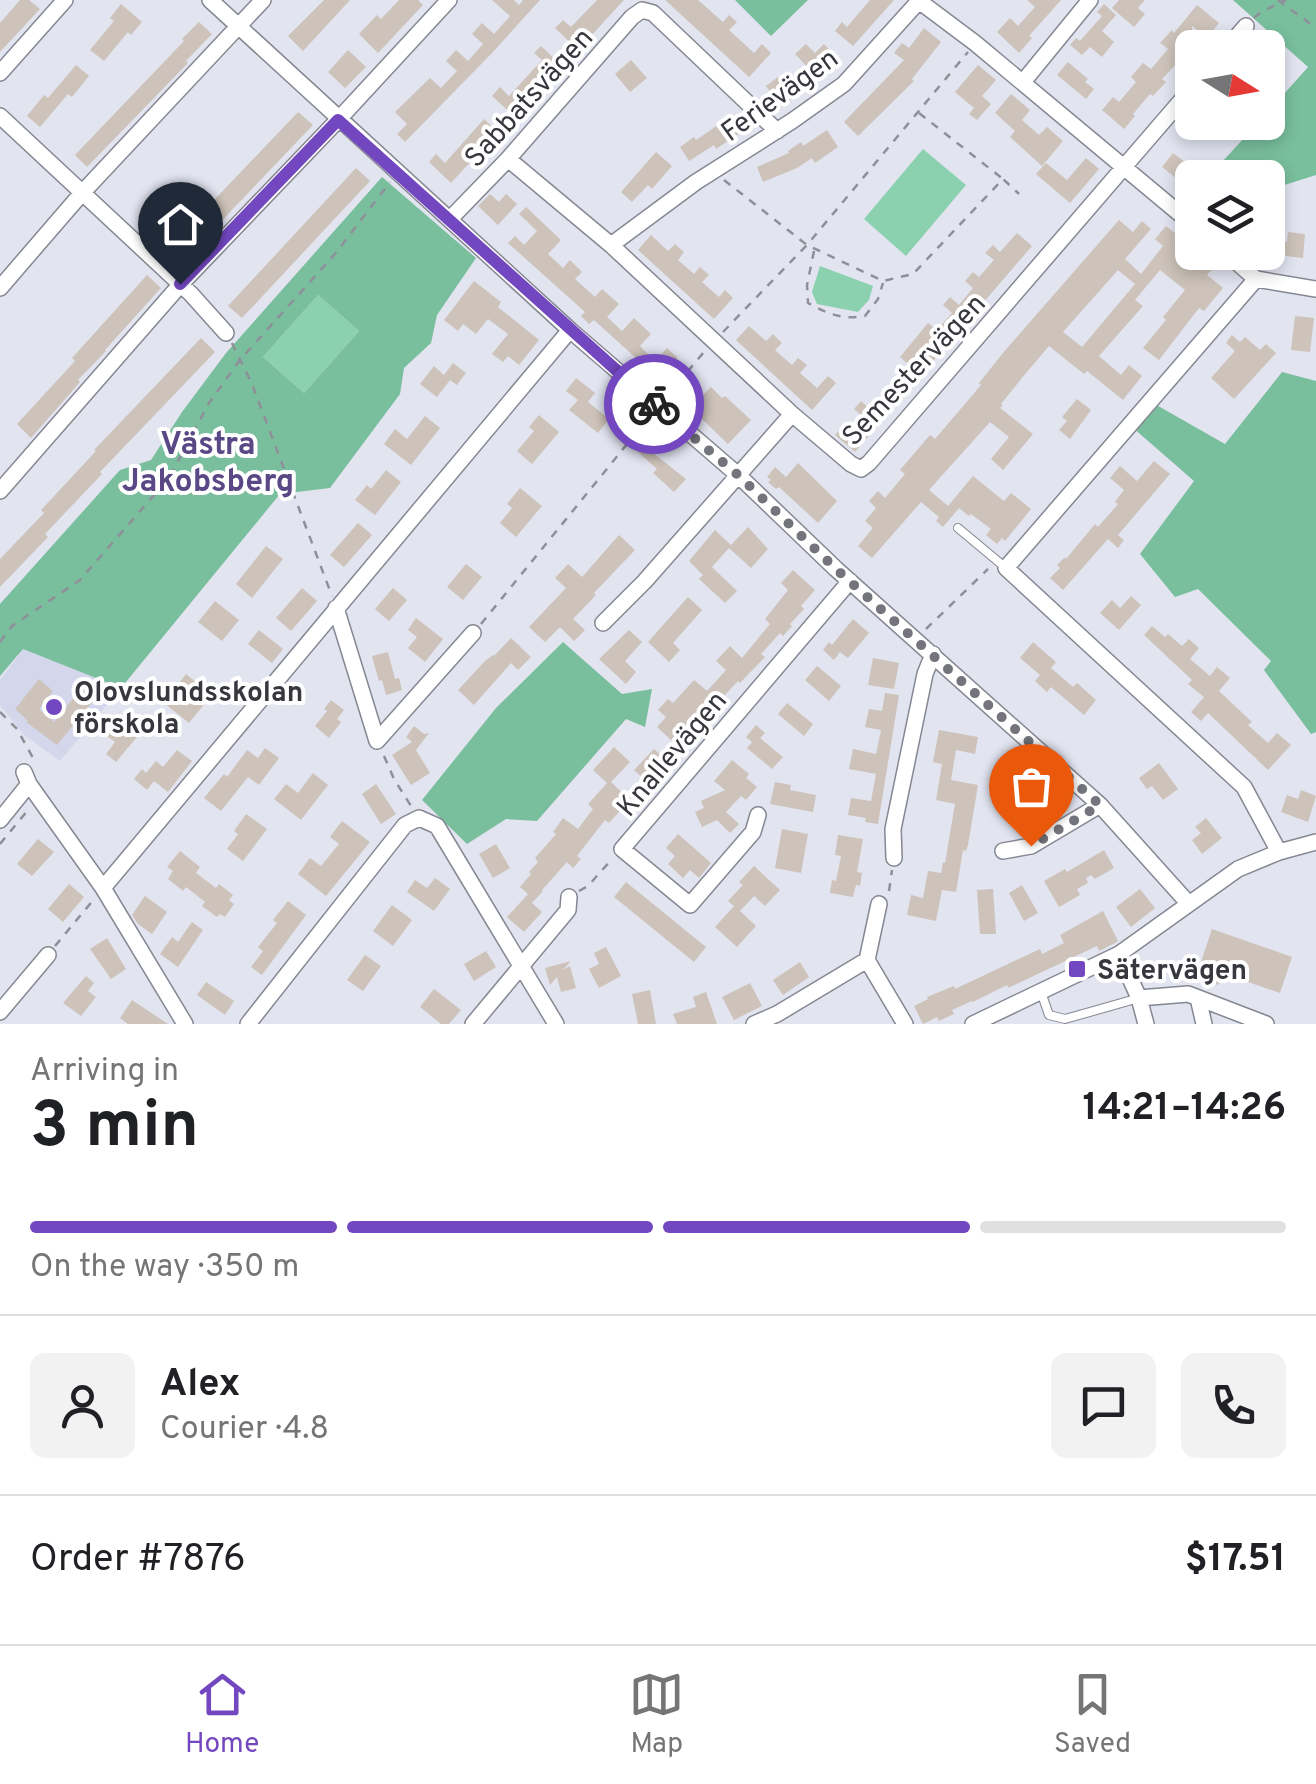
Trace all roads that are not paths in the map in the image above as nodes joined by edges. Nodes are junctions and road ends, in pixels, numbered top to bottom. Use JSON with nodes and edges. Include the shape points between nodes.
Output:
{"nodes":[{"id":1,"x":65,"y":0,"type":"edge"},
{"id":2,"x":210,"y":0,"type":"edge"},
{"id":3,"x":262,"y":0,"type":"edge"},
{"id":4,"x":449,"y":0,"type":"edge"},
{"id":5,"x":1090,"y":0,"type":"edge"},
{"id":6,"x":1246,"y":26,"type":"road end"},
{"id":7,"x":239,"y":27,"type":"junction"},
{"id":8,"x":1243,"y":30,"type":"edge"},
{"id":9,"x":0,"y":73,"type":"edge"},
{"id":10,"x":1023,"y":82,"type":"junction"},
{"id":11,"x":1175,"y":108,"type":"edge"},
{"id":12,"x":0,"y":116,"type":"edge"},
{"id":13,"x":338,"y":120,"type":"junction"},
{"id":14,"x":777,"y":131,"type":"junction"},
{"id":15,"x":508,"y":159,"type":"junction"},
{"id":16,"x":1125,"y":168,"type":"junction"},
{"id":17,"x":82,"y":192,"type":"junction"},
{"id":18,"x":1175,"y":210,"type":"edge"},
{"id":19,"x":450,"y":219,"type":"junction"},
{"id":20,"x":611,"y":245,"type":"junction"},
{"id":21,"x":1246,"y":270,"type":"edge"},
{"id":22,"x":1256,"y":279,"type":"junction"},
{"id":23,"x":180,"y":284,"type":"junction"},
{"id":24,"x":0,"y":288,"type":"edge"},
{"id":25,"x":1316,"y":289,"type":"edge"},
{"id":26,"x":570,"y":330,"type":"junction"},
{"id":27,"x":226,"y":332,"type":"road end"},
{"id":28,"x":792,"y":414,"type":"junction"},
{"id":29,"x":738,"y":475,"type":"junction"},
{"id":30,"x":0,"y":492,"type":"edge"},
{"id":31,"x":958,"y":528,"type":"dead end"},
{"id":32,"x":1001,"y":565,"type":"junction"},
{"id":33,"x":850,"y":582,"type":"junction"},
{"id":34,"x":336,"y":608,"type":"junction"},
{"id":35,"x":603,"y":623,"type":"dead end"},
{"id":36,"x":473,"y":633,"type":"dead end"},
{"id":37,"x":933,"y":654,"type":"junction"},
{"id":38,"x":1100,"y":805,"type":"junction"},
{"id":39,"x":758,"y":815,"type":"dead end"},
{"id":40,"x":0,"y":820,"type":"edge"},
{"id":41,"x":1316,"y":842,"type":"edge"},
{"id":42,"x":1003,"y":851,"type":"dead end"},
{"id":43,"x":1279,"y":852,"type":"junction"},
{"id":44,"x":894,"y":858,"type":"dead end"},
{"id":45,"x":104,"y":890,"type":"junction"},
{"id":46,"x":569,"y":897,"type":"road end"},
{"id":47,"x":879,"y":904,"type":"dead end"},
{"id":48,"x":1189,"y":904,"type":"junction"},
{"id":49,"x":1119,"y":954,"type":"junction"},
{"id":50,"x":48,"y":955,"type":"road end"},
{"id":51,"x":867,"y":960,"type":"junction"},
{"id":52,"x":522,"y":968,"type":"junction"},
{"id":53,"x":1041,"y":992,"type":"junction"},
{"id":54,"x":1140,"y":998,"type":"junction"},
{"id":55,"x":1198,"y":998,"type":"junction"},
{"id":56,"x":0,"y":1012,"type":"edge"},
{"id":57,"x":185,"y":1024,"type":"edge"},
{"id":58,"x":248,"y":1024,"type":"edge"},
{"id":59,"x":473,"y":1024,"type":"edge"},
{"id":60,"x":556,"y":1024,"type":"edge"},
{"id":61,"x":754,"y":1024,"type":"edge"},
{"id":62,"x":905,"y":1024,"type":"edge"},
{"id":63,"x":973,"y":1024,"type":"edge"},
{"id":64,"x":1146,"y":1024,"type":"edge"},
{"id":65,"x":1204,"y":1024,"type":"edge"},
{"id":66,"x":1266,"y":1024,"type":"edge"}],
"edges":[{"from":1,"to":9,"type":"street"},
{"from":2,"to":7,"type":"street"},
{"from":3,"to":7,"type":"street"},
{"from":4,"to":13,"type":"street"},
{"from":5,"to":10,"type":"street"},
{"from":6,"to":8,"type":"street"},
{"from":7,"to":13,"type":"street"},
{"from":7,"to":17,"type":"street"},
{"from":10,"to":14,"type":"street","name":"Ferievägen","via":[[919,0],[844,84]]},
{"from":10,"to":16,"type":"street","name":"Ferievägen"},
{"from":11,"to":16,"type":"street","name":"Semestervägen"},
{"from":12,"to":17,"type":"street"},
{"from":13,"to":19,"type":"street"},
{"from":13,"to":23,"type":"street"},
{"from":14,"to":15,"type":"street","name":"Sabbatsvägen","via":[[653,12],[642,10]]},
{"from":14,"to":20,"type":"street","name":"Ferievägen"},
{"from":15,"to":19,"type":"street","name":"Sabbatsvägen"},
{"from":15,"to":20,"type":"street","name":"Semestervägen"},
{"from":16,"to":18,"type":"street","name":"Ferievägen"},
{"from":16,"to":28,"type":"street","name":"Semestervägen","via":[[868,464],[850,464]]},
{"from":17,"to":23,"type":"street"},
{"from":17,"to":24,"type":"street"},
{"from":19,"to":26,"type":"street"},
{"from":20,"to":28,"type":"street","name":"Semestervägen"},
{"from":21,"to":22,"type":"street"},
{"from":22,"to":25,"type":"street"},
{"from":22,"to":32,"type":"street"},
{"from":23,"to":27,"type":"street"},
{"from":23,"to":30,"type":"street"},
{"from":26,"to":29,"type":"street"},
{"from":26,"to":34,"type":"street"},
{"from":28,"to":29,"type":"street"},
{"from":29,"to":33,"type":"street"},
{"from":29,"to":35,"type":"street"},
{"from":31,"to":32,"type":"lane"},
{"from":32,"to":43,"type":"street","via":[[1244,787]]},
{"from":33,"to":37,"type":"street"},
{"from":33,"to":39,"type":"street","name":"Knallevägen","via":[[622,849],[690,905],[753,832]]},
{"from":34,"to":36,"type":"street","via":[[377,740]]},
{"from":34,"to":45,"type":"street"},
{"from":37,"to":38,"type":"street"},
{"from":37,"to":44,"type":"street","via":[[893,828]]},
{"from":38,"to":42,"type":"street","via":[[1031,846]]},
{"from":38,"to":48,"type":"street"},
{"from":40,"to":45,"type":"street","via":[[30,785]]},
{"from":41,"to":43,"type":"street"},
{"from":43,"to":48,"type":"street","via":[[1238,869]]},
{"from":45,"to":57,"type":"street"},
{"from":46,"to":52,"type":"street","via":[[568,910]]},
{"from":47,"to":51,"type":"street"},
{"from":48,"to":49,"type":"street"},
{"from":49,"to":53,"type":"street"},
{"from":49,"to":54,"type":"street"},
{"from":50,"to":56,"type":"street"},
{"from":51,"to":61,"type":"street"},
{"from":51,"to":62,"type":"street"},
{"from":52,"to":58,"type":"street","via":[[437,826],[419,818],[405,826]]},
{"from":52,"to":59,"type":"street"},
{"from":52,"to":60,"type":"street"},
{"from":53,"to":54,"type":"lane","via":[[1049,1015],[1066,1018]]},
{"from":53,"to":63,"type":"street"},
{"from":54,"to":55,"type":"street"},
{"from":54,"to":64,"type":"street"},
{"from":55,"to":65,"type":"street"},
{"from":55,"to":66,"type":"street"}]}
